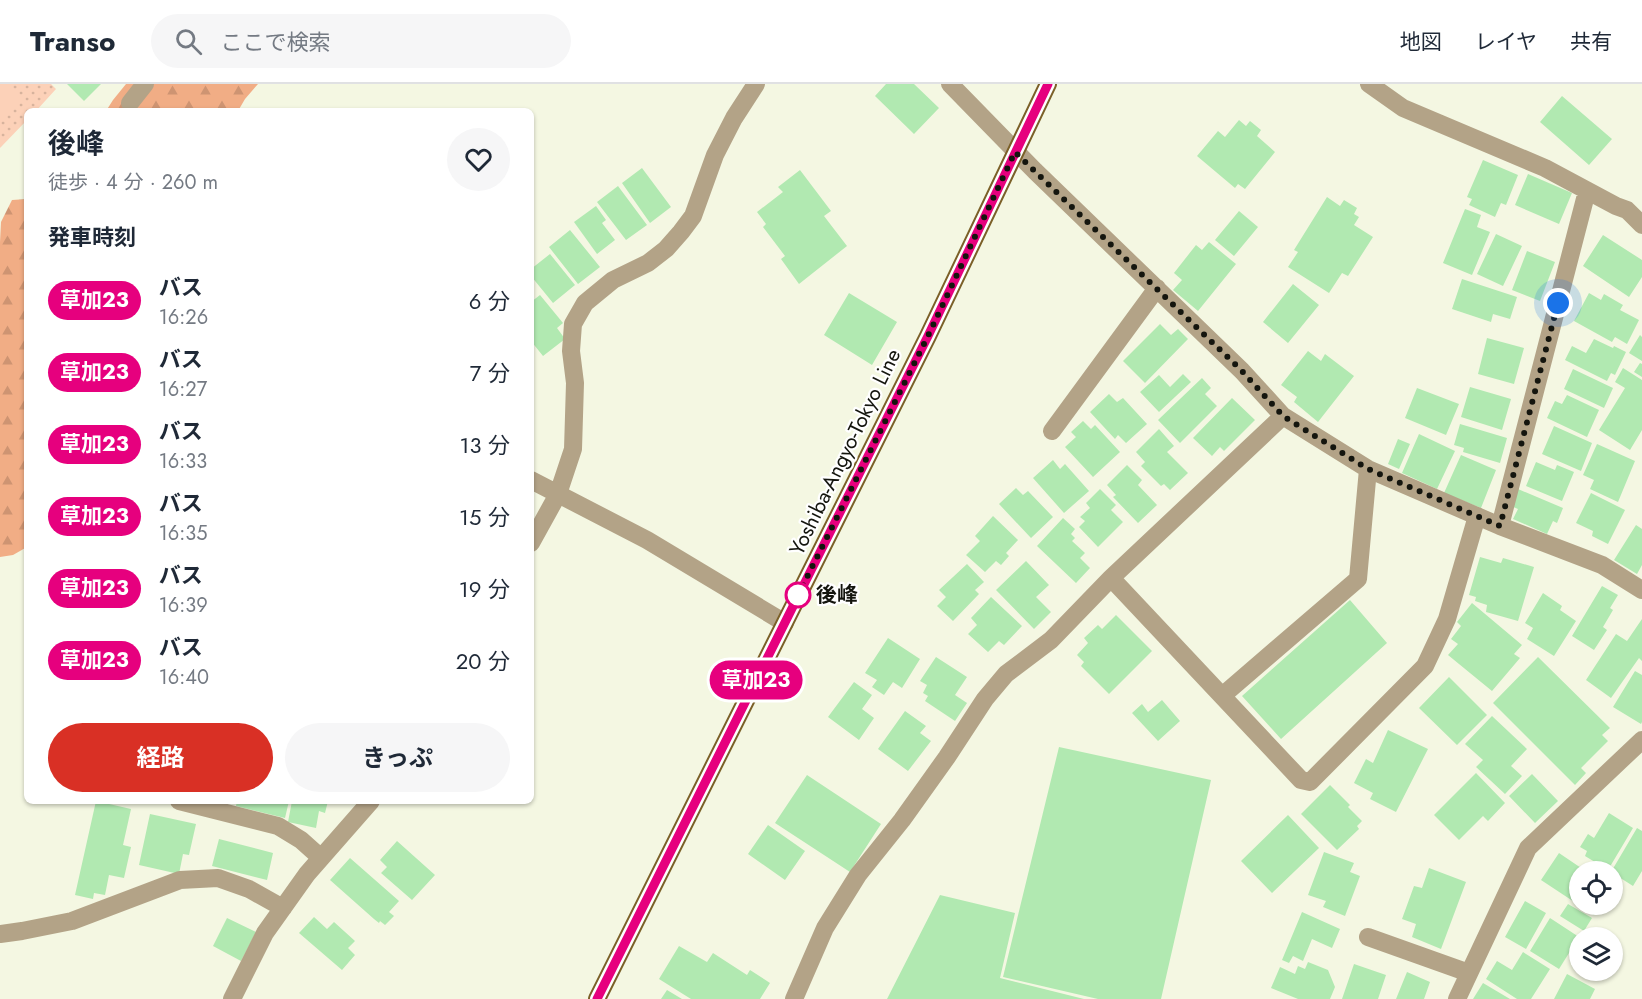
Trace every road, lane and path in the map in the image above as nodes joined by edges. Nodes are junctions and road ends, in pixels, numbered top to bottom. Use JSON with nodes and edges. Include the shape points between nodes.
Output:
{"nodes":[{"id":1,"x":145,"y":84,"type":"edge"},
{"id":2,"x":756,"y":84,"type":"edge"},
{"id":3,"x":950,"y":84,"type":"edge"},
{"id":4,"x":1048,"y":84,"type":"edge"},
{"id":5,"x":1369,"y":84,"type":"edge"},
{"id":6,"x":130,"y":104,"type":"dead end"},
{"id":7,"x":1015,"y":152,"type":"junction"},
{"id":8,"x":1587,"y":191,"type":"junction"},
{"id":9,"x":1642,"y":225,"type":"edge"},
{"id":10,"x":1156,"y":288,"type":"junction"},
{"id":11,"x":1283,"y":416,"type":"junction"},
{"id":12,"x":1052,"y":432,"type":"dead end"},
{"id":13,"x":1368,"y":469,"type":"junction"},
{"id":14,"x":534,"y":482,"type":"edge"},
{"id":15,"x":558,"y":494,"type":"junction"},
{"id":16,"x":1477,"y":516,"type":"junction"},
{"id":17,"x":1500,"y":526,"type":"junction"},
{"id":18,"x":534,"y":538,"type":"edge"},
{"id":19,"x":1112,"y":578,"type":"junction"},
{"id":20,"x":1642,"y":590,"type":"edge"},
{"id":21,"x":785,"y":623,"type":"junction"},
{"id":22,"x":1222,"y":696,"type":"junction"},
{"id":23,"x":1641,"y":743,"type":"edge"},
{"id":24,"x":191,"y":804,"type":"edge"},
{"id":25,"x":368,"y":804,"type":"edge"},
{"id":26,"x":320,"y":857,"type":"junction"},
{"id":27,"x":283,"y":908,"type":"junction"},
{"id":28,"x":0,"y":934,"type":"edge"},
{"id":29,"x":1368,"y":937,"type":"dead end"},
{"id":30,"x":1469,"y":973,"type":"junction"},
{"id":31,"x":232,"y":999,"type":"edge"},
{"id":32,"x":597,"y":999,"type":"edge"},
{"id":33,"x":794,"y":999,"type":"edge"},
{"id":34,"x":1456,"y":999,"type":"edge"}],
"edges":[{"from":1,"to":6,"type":"street"},
{"from":2,"to":15,"type":"street","via":[[715,155],[693,216],[681,232],[648,263],[613,280],[585,303],[573,324],[573,449]]},
{"from":3,"to":7,"type":"street"},
{"from":4,"to":7,"type":"main road","name":"Yoshiba-Angyo-Tokyo Line"},
{"from":5,"to":8,"type":"street","via":[[1402,108],[1545,168]]},
{"from":7,"to":10,"type":"street"},
{"from":7,"to":21,"type":"main road","name":"Yoshiba-Angyo-Tokyo Line"},
{"from":8,"to":9,"type":"street","via":[[1627,210]]},
{"from":8,"to":17,"type":"street"},
{"from":10,"to":11,"type":"street"},
{"from":10,"to":12,"type":"street"},
{"from":11,"to":13,"type":"street"},
{"from":11,"to":19,"type":"street"},
{"from":13,"to":16,"type":"street"},
{"from":13,"to":22,"type":"street","via":[[1358,579]]},
{"from":14,"to":15,"type":"street"},
{"from":15,"to":18,"type":"street"},
{"from":15,"to":21,"type":"street","via":[[647,540]]},
{"from":16,"to":17,"type":"street"},
{"from":16,"to":22,"type":"street","via":[[1447,619],[1425,666],[1310,782],[1301,780]]},
{"from":17,"to":20,"type":"street","via":[[1602,565]]},
{"from":19,"to":22,"type":"street"},
{"from":19,"to":33,"type":"street","via":[[1051,639],[1006,674],[985,699],[902,820],[858,875],[825,928]]},
{"from":21,"to":32,"type":"main road","name":"Yoshiba-Angyo-Tokyo Line"},
{"from":23,"to":30,"type":"street","via":[[1528,848]]},
{"from":24,"to":26,"type":"street","via":[[278,826]]},
{"from":25,"to":26,"type":"street"},
{"from":26,"to":27,"type":"street"},
{"from":27,"to":28,"type":"street","via":[[249,889],[218,878],[180,880],[72,921]]},
{"from":27,"to":31,"type":"street","via":[[265,933]]},
{"from":29,"to":30,"type":"street"},
{"from":30,"to":34,"type":"street"}]}
